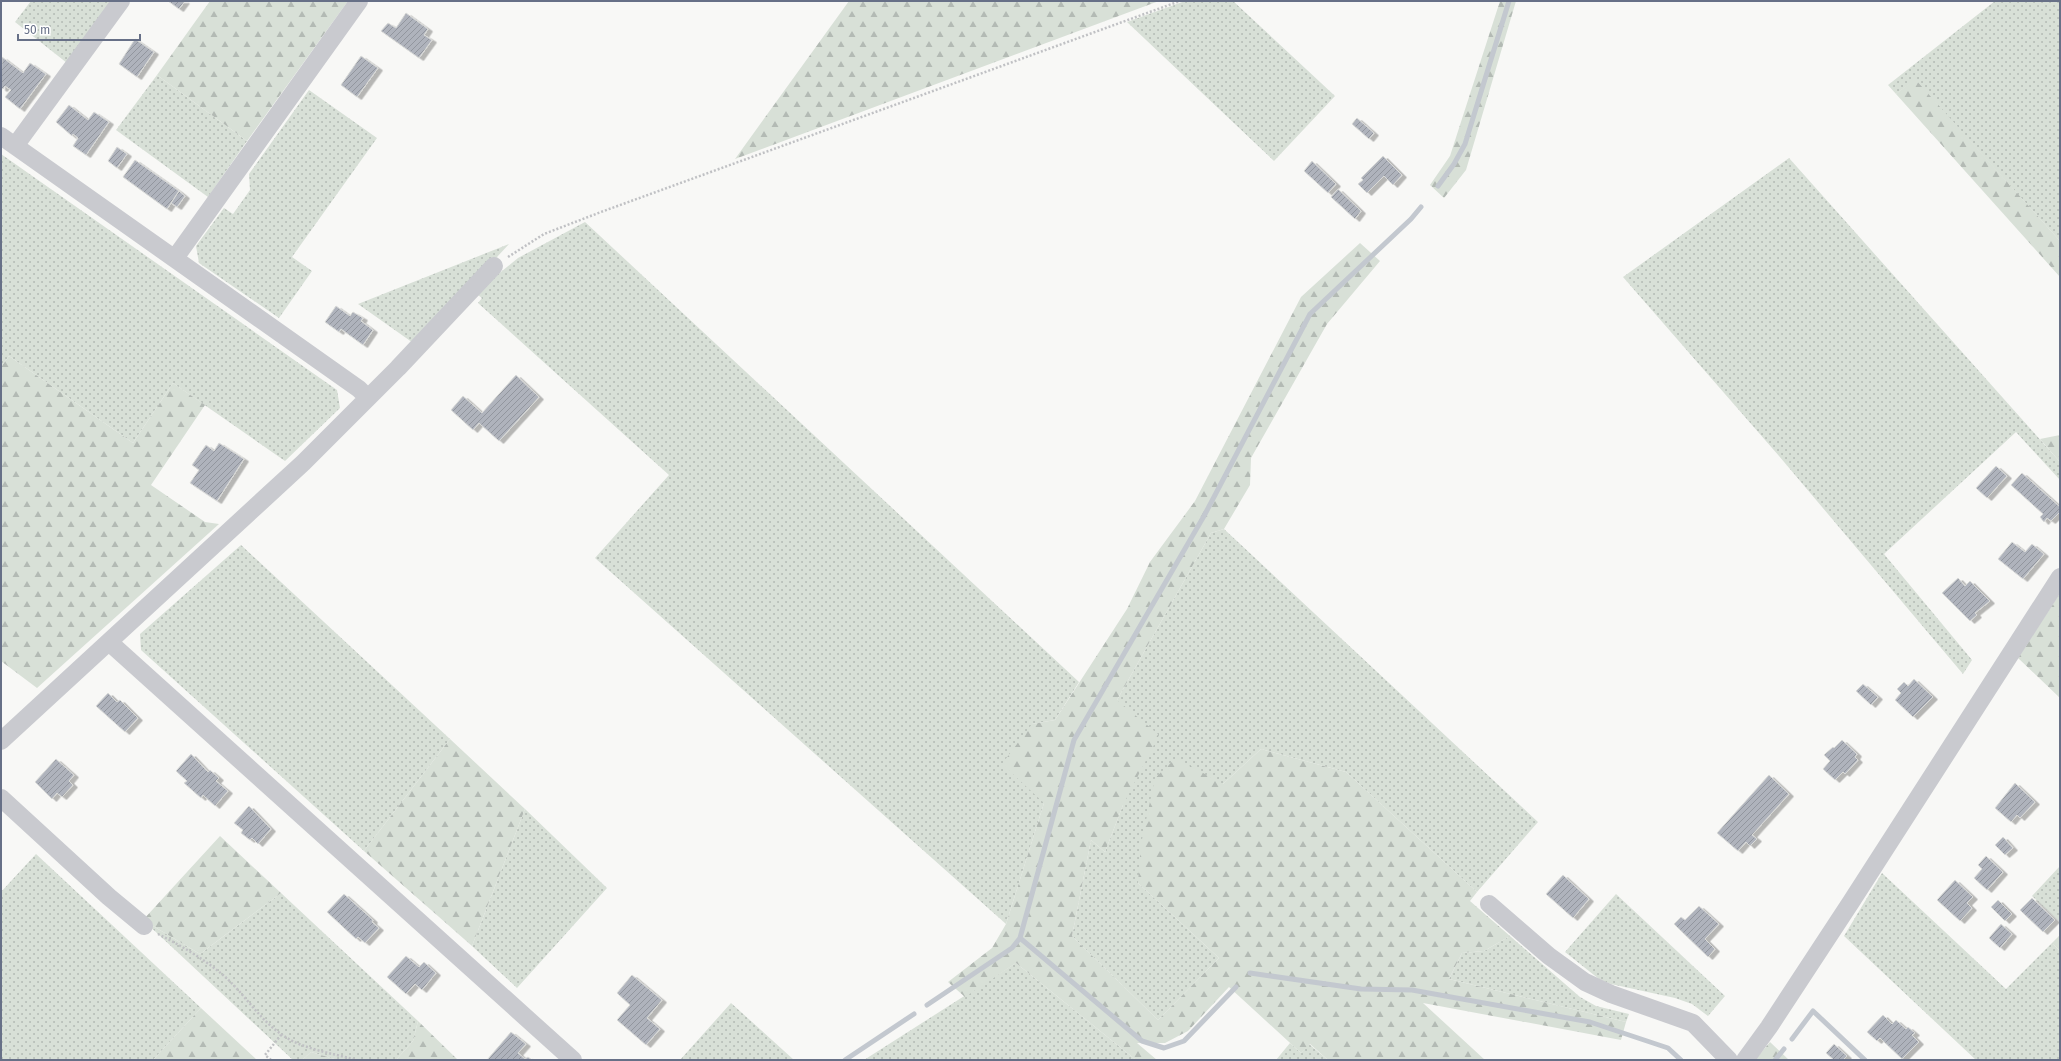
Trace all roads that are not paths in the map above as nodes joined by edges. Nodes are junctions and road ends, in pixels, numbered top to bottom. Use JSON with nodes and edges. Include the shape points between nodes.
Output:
{"nodes":[{"id":1,"x":121,"y":1,"type":"edge"},
{"id":2,"x":359,"y":1,"type":"edge"},
{"id":3,"x":8,"y":141,"type":"edge"},
{"id":4,"x":175,"y":258,"type":"junction"},
{"id":5,"x":494,"y":266,"type":"road end"},
{"id":6,"x":367,"y":398,"type":"junction"},
{"id":7,"x":2060,"y":577,"type":"edge"},
{"id":8,"x":109,"y":642,"type":"junction"},
{"id":9,"x":1,"y":741,"type":"edge"},
{"id":10,"x":1,"y":798,"type":"edge"},
{"id":11,"x":1489,"y":904,"type":"dead end"},
{"id":12,"x":144,"y":926,"type":"road end"},
{"id":13,"x":573,"y":1060,"type":"edge"},
{"id":14,"x":1729,"y":1060,"type":"edge"},
{"id":15,"x":1745,"y":1060,"type":"edge"}],
"edges":[{"from":1,"to":3,"type":"street"},
{"from":2,"to":4,"type":"street"},
{"from":3,"to":4,"type":"street"},
{"from":4,"to":6,"type":"street","via":[[353,385]]},
{"from":5,"to":6,"type":"street"},
{"from":6,"to":8,"type":"street","via":[[290,476]]},
{"from":7,"to":15,"type":"street","via":[[1852,902]]},
{"from":8,"to":9,"type":"street"},
{"from":8,"to":13,"type":"street"},
{"from":10,"to":12,"type":"street"},
{"from":11,"to":14,"type":"street","via":[[1549,956],[1585,982],[1693,1023]]}]}
